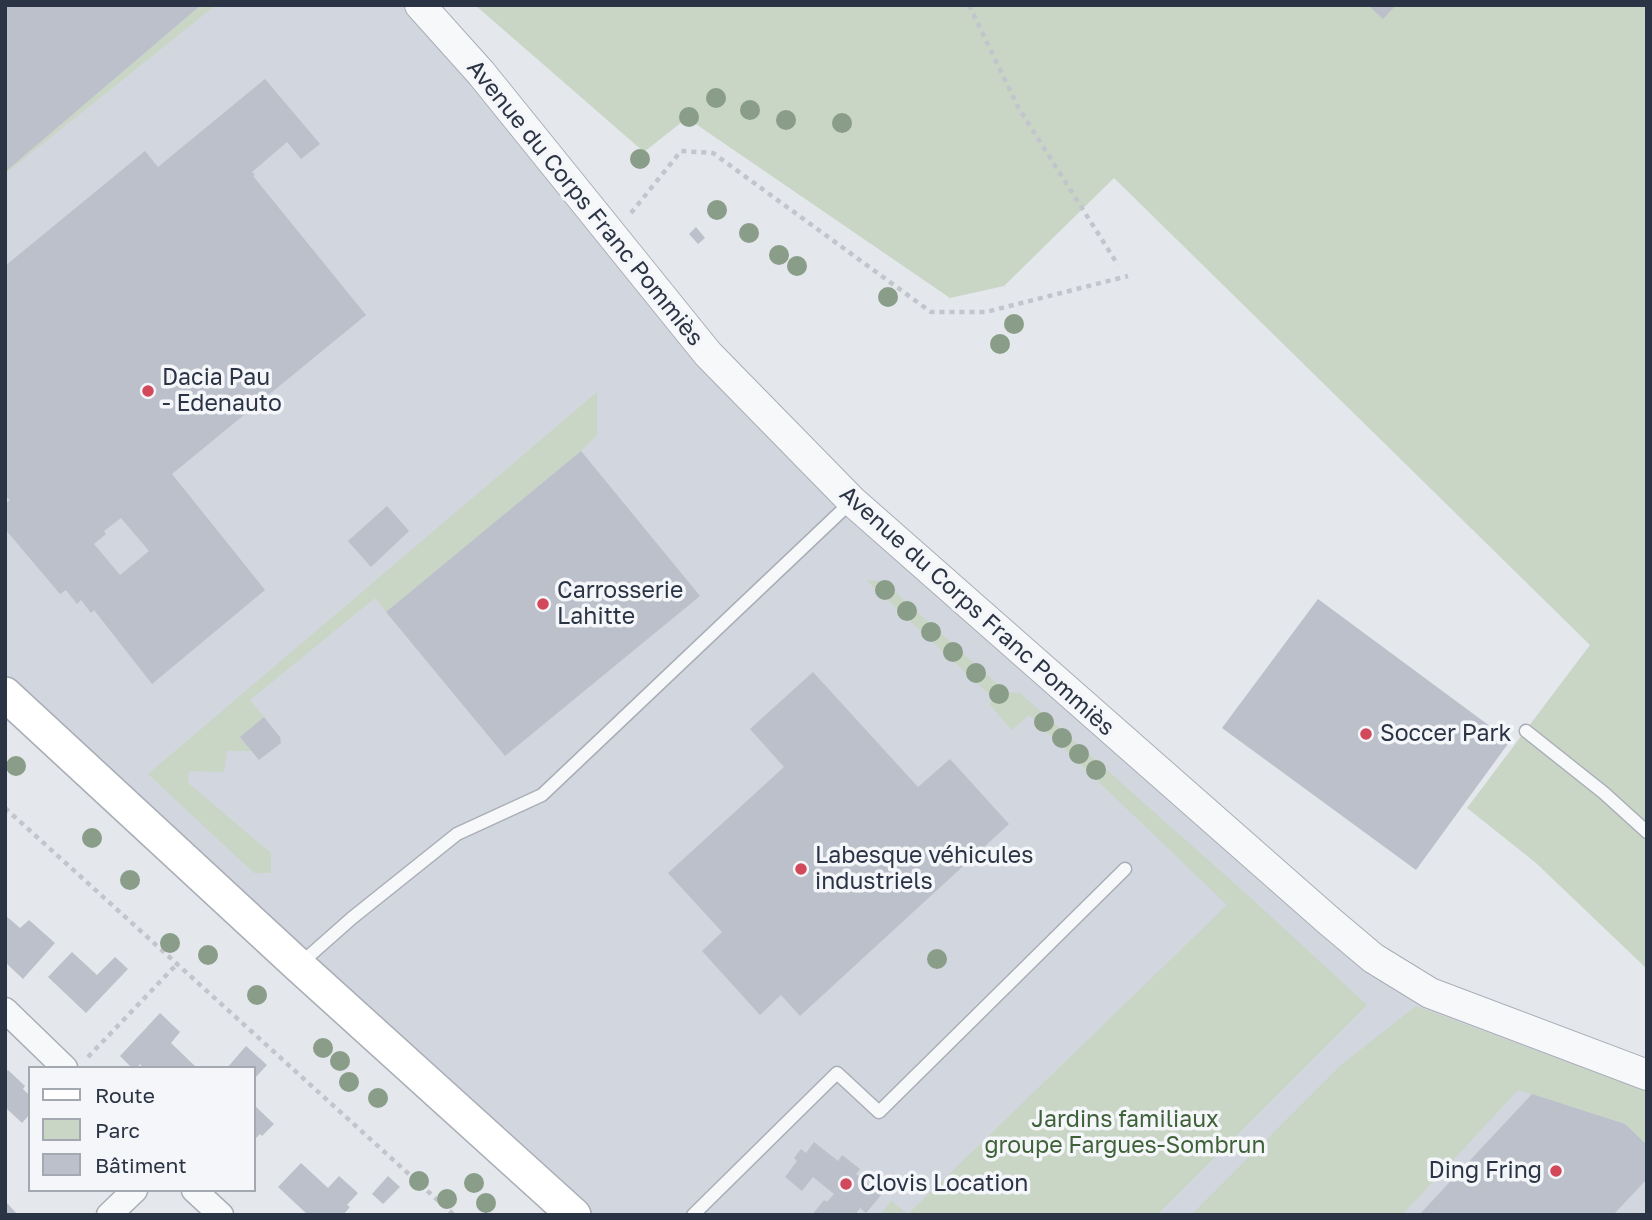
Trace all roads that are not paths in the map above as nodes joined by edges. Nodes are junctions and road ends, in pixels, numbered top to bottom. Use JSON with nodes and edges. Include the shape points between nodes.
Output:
{"nodes":[{"id":1,"x":420,"y":5,"type":"edge"},
{"id":2,"x":852,"y":501,"type":"junction"},
{"id":3,"x":5,"y":694,"type":"edge"},
{"id":4,"x":1526,"y":731,"type":"dead end"},
{"id":5,"x":1647,"y":832,"type":"edge"},
{"id":6,"x":1125,"y":869,"type":"dead end"},
{"id":7,"x":299,"y":966,"type":"junction"},
{"id":8,"x":5,"y":1010,"type":"edge"},
{"id":9,"x":76,"y":1063,"type":"edge"},
{"id":10,"x":1647,"y":1075,"type":"edge"},
{"id":11,"x":133,"y":1192,"type":"edge"},
{"id":12,"x":196,"y":1192,"type":"edge"},
{"id":13,"x":109,"y":1215,"type":"edge"},
{"id":14,"x":221,"y":1215,"type":"edge"},
{"id":15,"x":574,"y":1215,"type":"edge"},
{"id":16,"x":693,"y":1215,"type":"edge"}],
"edges":[{"from":1,"to":2,"type":"street","name":"Avenue du Corps Franc Pommiès","via":[[481,73],[708,354]]},
{"from":2,"to":7,"type":"lane","via":[[542,795],[457,834]]},
{"from":2,"to":10,"type":"street","name":"Avenue du Corps Franc Pommiès","via":[[1373,958],[1430,993]]},
{"from":3,"to":7,"type":"main road"},
{"from":4,"to":5,"type":"lane"},
{"from":6,"to":16,"type":"lane","via":[[879,1112],[837,1073]]},
{"from":7,"to":15,"type":"main road"},
{"from":8,"to":9,"type":"street"},
{"from":11,"to":13,"type":"street"},
{"from":12,"to":14,"type":"street"}]}
